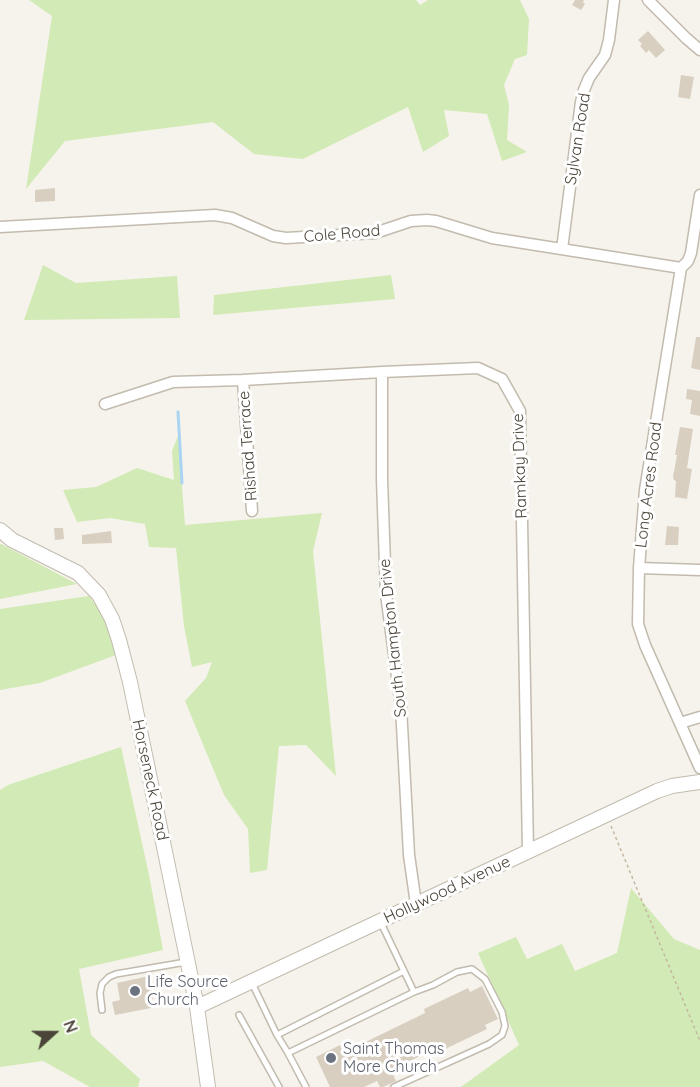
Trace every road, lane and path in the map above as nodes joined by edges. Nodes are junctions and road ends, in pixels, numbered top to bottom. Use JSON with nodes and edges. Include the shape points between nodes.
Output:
{"nodes":[{"id":1,"x":614,"y":0,"type":"edge"},
{"id":2,"x":648,"y":0,"type":"edge"},
{"id":3,"x":700,"y":50,"type":"edge"},
{"id":4,"x":700,"y":195,"type":"edge"},
{"id":5,"x":0,"y":227,"type":"edge"},
{"id":6,"x":562,"y":249,"type":"junction"},
{"id":7,"x":681,"y":268,"type":"junction"},
{"id":8,"x":382,"y":372,"type":"junction"},
{"id":9,"x":243,"y":380,"type":"junction"},
{"id":10,"x":105,"y":404,"type":"dead end"},
{"id":11,"x":252,"y":511,"type":"dead end"},
{"id":12,"x":0,"y":530,"type":"edge"},
{"id":13,"x":639,"y":568,"type":"junction"},
{"id":14,"x":700,"y":570,"type":"edge"},
{"id":15,"x":700,"y":717,"type":"edge"},
{"id":16,"x":680,"y":723,"type":"junction"},
{"id":17,"x":700,"y":768,"type":"edge"},
{"id":18,"x":700,"y":782,"type":"edge"},
{"id":19,"x":606,"y":814,"type":"junction"},
{"id":20,"x":528,"y":851,"type":"junction"},
{"id":21,"x":416,"y":904,"type":"junction"},
{"id":22,"x":380,"y":921,"type":"junction"},
{"id":23,"x":188,"y":962,"type":"junction"},
{"id":24,"x":404,"y":971,"type":"junction"},
{"id":25,"x":252,"y":981,"type":"junction"},
{"id":26,"x":414,"y":992,"type":"junction"},
{"id":27,"x":197,"y":1007,"type":"junction"},
{"id":28,"x":102,"y":1010,"type":"dead end"},
{"id":29,"x":239,"y":1015,"type":"dead end"},
{"id":30,"x":277,"y":1035,"type":"junction"},
{"id":31,"x":700,"y":1041,"type":"edge"},
{"id":32,"x":288,"y":1053,"type":"junction"},
{"id":33,"x":208,"y":1087,"type":"edge"},
{"id":34,"x":279,"y":1087,"type":"edge"},
{"id":35,"x":306,"y":1087,"type":"edge"},
{"id":36,"x":394,"y":1087,"type":"edge"}],
"edges":[{"from":1,"to":6,"type":"street","name":"Sylvan Road","via":[[605,55],[589,78],[581,102]]},
{"from":2,"to":3,"type":"street"},
{"from":4,"to":7,"type":"street","name":"Long Acres Road","via":[[691,253]]},
{"from":5,"to":6,"type":"street","name":"Cole Road","via":[[215,215],[286,238],[375,233],[411,220],[427,220],[492,238]]},
{"from":6,"to":7,"type":"street","name":"Cole Road"},
{"from":7,"to":13,"type":"street","name":"Long Acres Road","via":[[645,490]]},
{"from":8,"to":9,"type":"street","name":"Ramkay Drive"},
{"from":8,"to":20,"type":"street","name":"Ramkay Drive","via":[[477,368],[502,380],[520,411]]},
{"from":8,"to":21,"type":"street","name":"South Hampton Drive","via":[[386,594],[401,707],[409,855]]},
{"from":9,"to":10,"type":"street","name":"Ramkay Drive","via":[[173,382]]},
{"from":9,"to":11,"type":"street","name":"Rishad Terrace"},
{"from":12,"to":23,"type":"street","name":"Horseneck Road","via":[[78,573],[99,595],[112,619],[130,682]]},
{"from":13,"to":14,"type":"street"},
{"from":13,"to":16,"type":"street","name":"Long Acres Road","via":[[638,624]]},
{"from":15,"to":16,"type":"street"},
{"from":16,"to":17,"type":"street","name":"Long Acres Road"},
{"from":18,"to":19,"type":"street","name":"Hollywood Avenue","via":[[657,790]]},
{"from":19,"to":20,"type":"street","name":"Hollywood Avenue"},
{"from":19,"to":31,"type":"path"},
{"from":20,"to":21,"type":"street","name":"Hollywood Avenue"},
{"from":21,"to":22,"type":"street","name":"Hollywood Avenue"},
{"from":22,"to":24,"type":"lane"},
{"from":22,"to":25,"type":"street","name":"Hollywood Avenue"},
{"from":23,"to":27,"type":"street","name":"Horseneck Road"},
{"from":23,"to":28,"type":"lane","via":[[109,977],[100,993]]},
{"from":24,"to":26,"type":"lane"},
{"from":24,"to":30,"type":"lane"},
{"from":25,"to":27,"type":"street","name":"Hollywood Avenue"},
{"from":25,"to":30,"type":"lane"},
{"from":26,"to":32,"type":"lane"},
{"from":26,"to":36,"type":"lane","via":[[472,969],[485,979],[505,1026],[502,1035],[489,1044]]},
{"from":27,"to":33,"type":"street","name":"Horseneck Road"},
{"from":29,"to":34,"type":"lane"},
{"from":30,"to":32,"type":"lane"},
{"from":32,"to":35,"type":"lane"}]}
